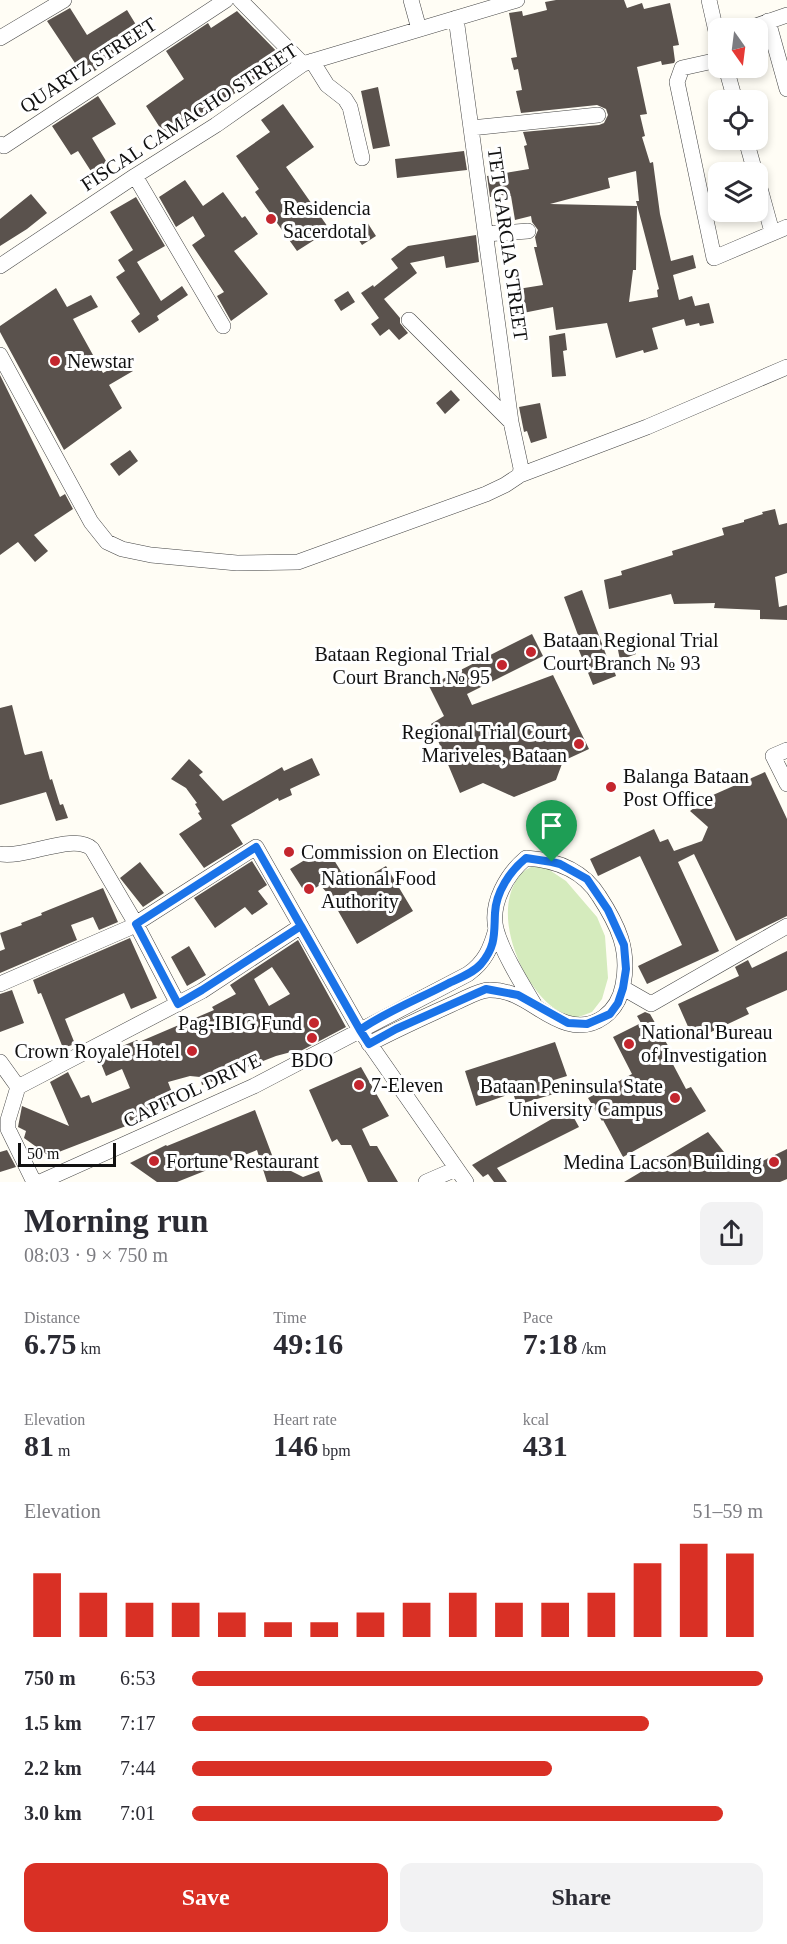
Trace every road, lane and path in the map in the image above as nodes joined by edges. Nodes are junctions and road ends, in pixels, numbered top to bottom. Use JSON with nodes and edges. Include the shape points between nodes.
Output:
{"nodes":[{"id":1,"x":64,"y":0,"type":"edge"},
{"id":2,"x":226,"y":0,"type":"edge"},
{"id":3,"x":240,"y":0,"type":"edge"},
{"id":4,"x":411,"y":0,"type":"edge"},
{"id":5,"x":517,"y":0,"type":"edge"},
{"id":6,"x":709,"y":0,"type":"edge"},
{"id":7,"x":787,"y":15,"type":"edge"},
{"id":8,"x":456,"y":18,"type":"junction"},
{"id":9,"x":713,"y":18,"type":"edge"},
{"id":10,"x":768,"y":21,"type":"joint"},
{"id":11,"x":419,"y":29,"type":"junction"},
{"id":12,"x":0,"y":38,"type":"edge"},
{"id":13,"x":708,"y":62,"type":"edge"},
{"id":14,"x":308,"y":63,"type":"junction"},
{"id":15,"x":787,"y":89,"type":"edge"},
{"id":16,"x":598,"y":115,"type":"dead end"},
{"id":17,"x":471,"y":128,"type":"junction"},
{"id":18,"x":2,"y":145,"type":"edge"},
{"id":19,"x":362,"y":158,"type":"dead end"},
{"id":20,"x":135,"y":176,"type":"junction"},
{"id":21,"x":768,"y":217,"type":"edge"},
{"id":22,"x":787,"y":227,"type":"edge"},
{"id":23,"x":528,"y":231,"type":"dead end"},
{"id":24,"x":772,"y":232,"type":"junction"},
{"id":25,"x":486,"y":234,"type":"junction"},
{"id":26,"x":0,"y":266,"type":"edge"},
{"id":27,"x":409,"y":320,"type":"dead end"},
{"id":28,"x":223,"y":326,"type":"dead end"},
{"id":29,"x":0,"y":355,"type":"edge"},
{"id":30,"x":787,"y":367,"type":"edge"},
{"id":31,"x":511,"y":422,"type":"junction"},
{"id":32,"x":520,"y":475,"type":"junction"},
{"id":33,"x":780,"y":753,"type":"edge"},
{"id":34,"x":787,"y":784,"type":"edge"},
{"id":35,"x":0,"y":854,"type":"edge"},
{"id":36,"x":136,"y":924,"type":"junction"},
{"id":37,"x":301,"y":926,"type":"junction"},
{"id":38,"x":787,"y":926,"type":"edge"},
{"id":39,"x":496,"y":929,"type":"junction"},
{"id":40,"x":0,"y":984,"type":"edge"},
{"id":41,"x":623,"y":988,"type":"junction"},
{"id":42,"x":178,"y":1004,"type":"junction"},
{"id":43,"x":534,"y":1004,"type":"junction"},
{"id":44,"x":360,"y":1030,"type":"junction"},
{"id":45,"x":369,"y":1044,"type":"junction"},
{"id":46,"x":0,"y":1062,"type":"edge"},
{"id":47,"x":18,"y":1087,"type":"junction"},
{"id":48,"x":456,"y":1169,"type":"junction"},
{"id":49,"x":34,"y":1182,"type":"edge"},
{"id":50,"x":40,"y":1182,"type":"edge"},
{"id":51,"x":426,"y":1182,"type":"edge"},
{"id":52,"x":466,"y":1182,"type":"edge"}],
"edges":[{"from":1,"to":12,"type":"street"},
{"from":2,"to":18,"type":"street","name":"QUARTZ STREET"},
{"from":3,"to":14,"type":"street"},
{"from":4,"to":11,"type":"street"},
{"from":5,"to":8,"type":"street","name":"FISCAL CAMACHO STREET"},
{"from":6,"to":9,"type":"street"},
{"from":7,"to":10,"type":"street"},
{"from":8,"to":11,"type":"street","name":"FISCAL CAMACHO STREET"},
{"from":8,"to":17,"type":"street","name":"TET GARCIA STREET"},
{"from":10,"to":15,"type":"street"},
{"from":11,"to":14,"type":"street","name":"FISCAL CAMACHO STREET"},
{"from":13,"to":24,"type":"street","via":[[682,68],[678,82],[714,258]]},
{"from":14,"to":19,"type":"street","via":[[350,107]]},
{"from":14,"to":20,"type":"street","name":"FISCAL CAMACHO STREET"},
{"from":16,"to":17,"type":"street"},
{"from":17,"to":25,"type":"street","name":"TET GARCIA STREET"},
{"from":20,"to":26,"type":"street","name":"FISCAL CAMACHO STREET"},
{"from":20,"to":28,"type":"street"},
{"from":21,"to":24,"type":"street"},
{"from":22,"to":24,"type":"street"},
{"from":23,"to":25,"type":"street"},
{"from":25,"to":31,"type":"street","name":"TET GARCIA STREET"},
{"from":27,"to":31,"type":"street"},
{"from":29,"to":32,"type":"street","via":[[91,522],[107,542],[122,549],[237,563],[298,562],[486,494]]},
{"from":30,"to":32,"type":"street"},
{"from":31,"to":32,"type":"street","name":"TET GARCIA STREET"},
{"from":33,"to":34,"type":"street"},
{"from":35,"to":36,"type":"street","via":[[22,854],[76,842],[87,844]]},
{"from":36,"to":37,"type":"street","via":[[256,847]]},
{"from":36,"to":40,"type":"street"},
{"from":36,"to":42,"type":"street"},
{"from":37,"to":42,"type":"street"},
{"from":37,"to":44,"type":"street"},
{"from":38,"to":41,"type":"street","via":[[651,1004]]},
{"from":39,"to":41,"type":"street","via":[[498,899],[516,866],[526,858],[560,864],[587,879],[617,927],[624,945]]},
{"from":39,"to":43,"type":"street"},
{"from":39,"to":44,"type":"street","name":"CAPITOL DRIVE","via":[[480,966]]},
{"from":41,"to":43,"type":"street","via":[[610,1014],[587,1024],[568,1023]]},
{"from":42,"to":47,"type":"street"},
{"from":43,"to":45,"type":"street","via":[[518,995],[486,989]]},
{"from":44,"to":45,"type":"street"},
{"from":44,"to":50,"type":"street","name":"CAPITOL DRIVE","via":[[254,1086]]},
{"from":45,"to":48,"type":"street"},
{"from":46,"to":47,"type":"street"},
{"from":47,"to":49,"type":"street","via":[[8,1129]]},
{"from":48,"to":51,"type":"street"},
{"from":48,"to":52,"type":"street"}]}
